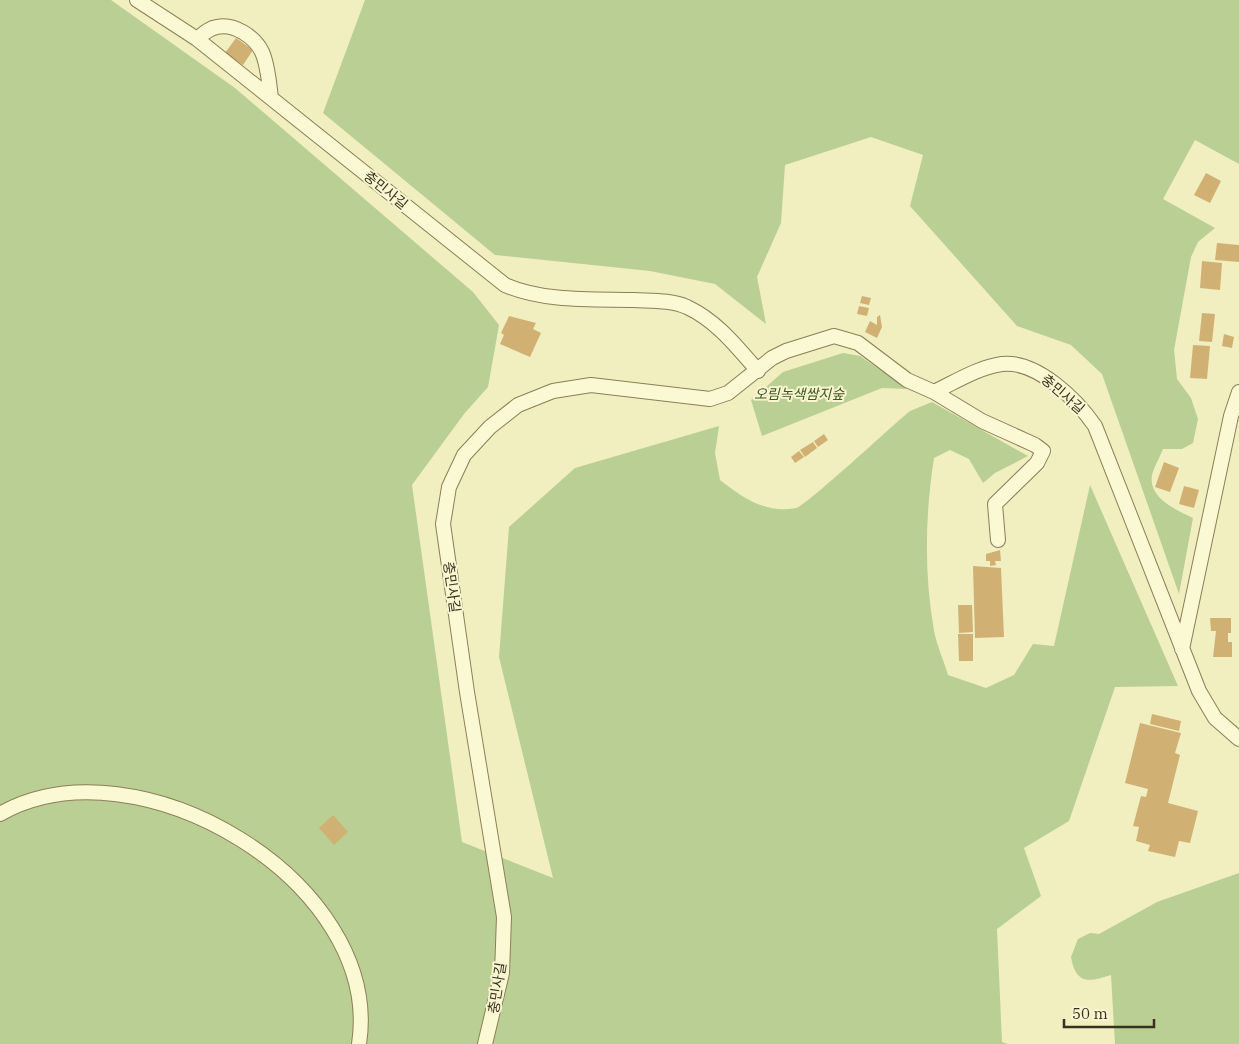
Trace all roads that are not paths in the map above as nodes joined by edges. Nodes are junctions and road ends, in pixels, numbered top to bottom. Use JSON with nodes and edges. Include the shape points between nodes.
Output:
{"nodes":[{"id":1,"x":137,"y":0,"type":"edge"},
{"id":2,"x":197,"y":39,"type":"junction"},
{"id":3,"x":271,"y":98,"type":"junction"},
{"id":4,"x":758,"y":371,"type":"junction"},
{"id":5,"x":934,"y":392,"type":"junction"},
{"id":6,"x":1239,"y":392,"type":"edge"},
{"id":7,"x":998,"y":540,"type":"dead end"},
{"id":8,"x":1182,"y":649,"type":"junction"},
{"id":9,"x":1239,"y":739,"type":"edge"},
{"id":10,"x":0,"y":814,"type":"edge"},
{"id":11,"x":359,"y":1044,"type":"edge"},
{"id":12,"x":485,"y":1044,"type":"edge"}],
"edges":[{"from":1,"to":2,"type":"street","name":"충민사길"},
{"from":2,"to":3,"type":"street","name":"충민사길"},
{"from":2,"to":3,"type":"street","via":[[221,26],[254,40],[264,58]]},
{"from":3,"to":4,"type":"street","name":"충민사길","via":[[505,285],[549,296],[679,304],[721,329]]},
{"from":4,"to":5,"type":"street","name":"충민사길","via":[[786,351],[834,336],[858,343],[907,380]]},
{"from":4,"to":12,"type":"street","name":"충민사길","via":[[728,393],[710,399],[591,385],[553,391],[518,405],[490,427],[464,455],[449,487],[444,524],[467,692],[504,918],[502,973]]},
{"from":5,"to":7,"type":"street","via":[[982,421],[1043,451],[1037,463],[995,504]]},
{"from":5,"to":8,"type":"street","name":"충민사길","via":[[1003,364],[1034,370],[1080,406],[1096,426],[1102,440]]},
{"from":6,"to":8,"type":"street"},
{"from":8,"to":9,"type":"street","name":"충민사길","via":[[1211,712]]},
{"from":10,"to":11,"type":"street","via":[[27,802],[59,794],[120,795],[190,814],[257,851],[299,888],[340,939],[354,975],[360,1003]]}]}
